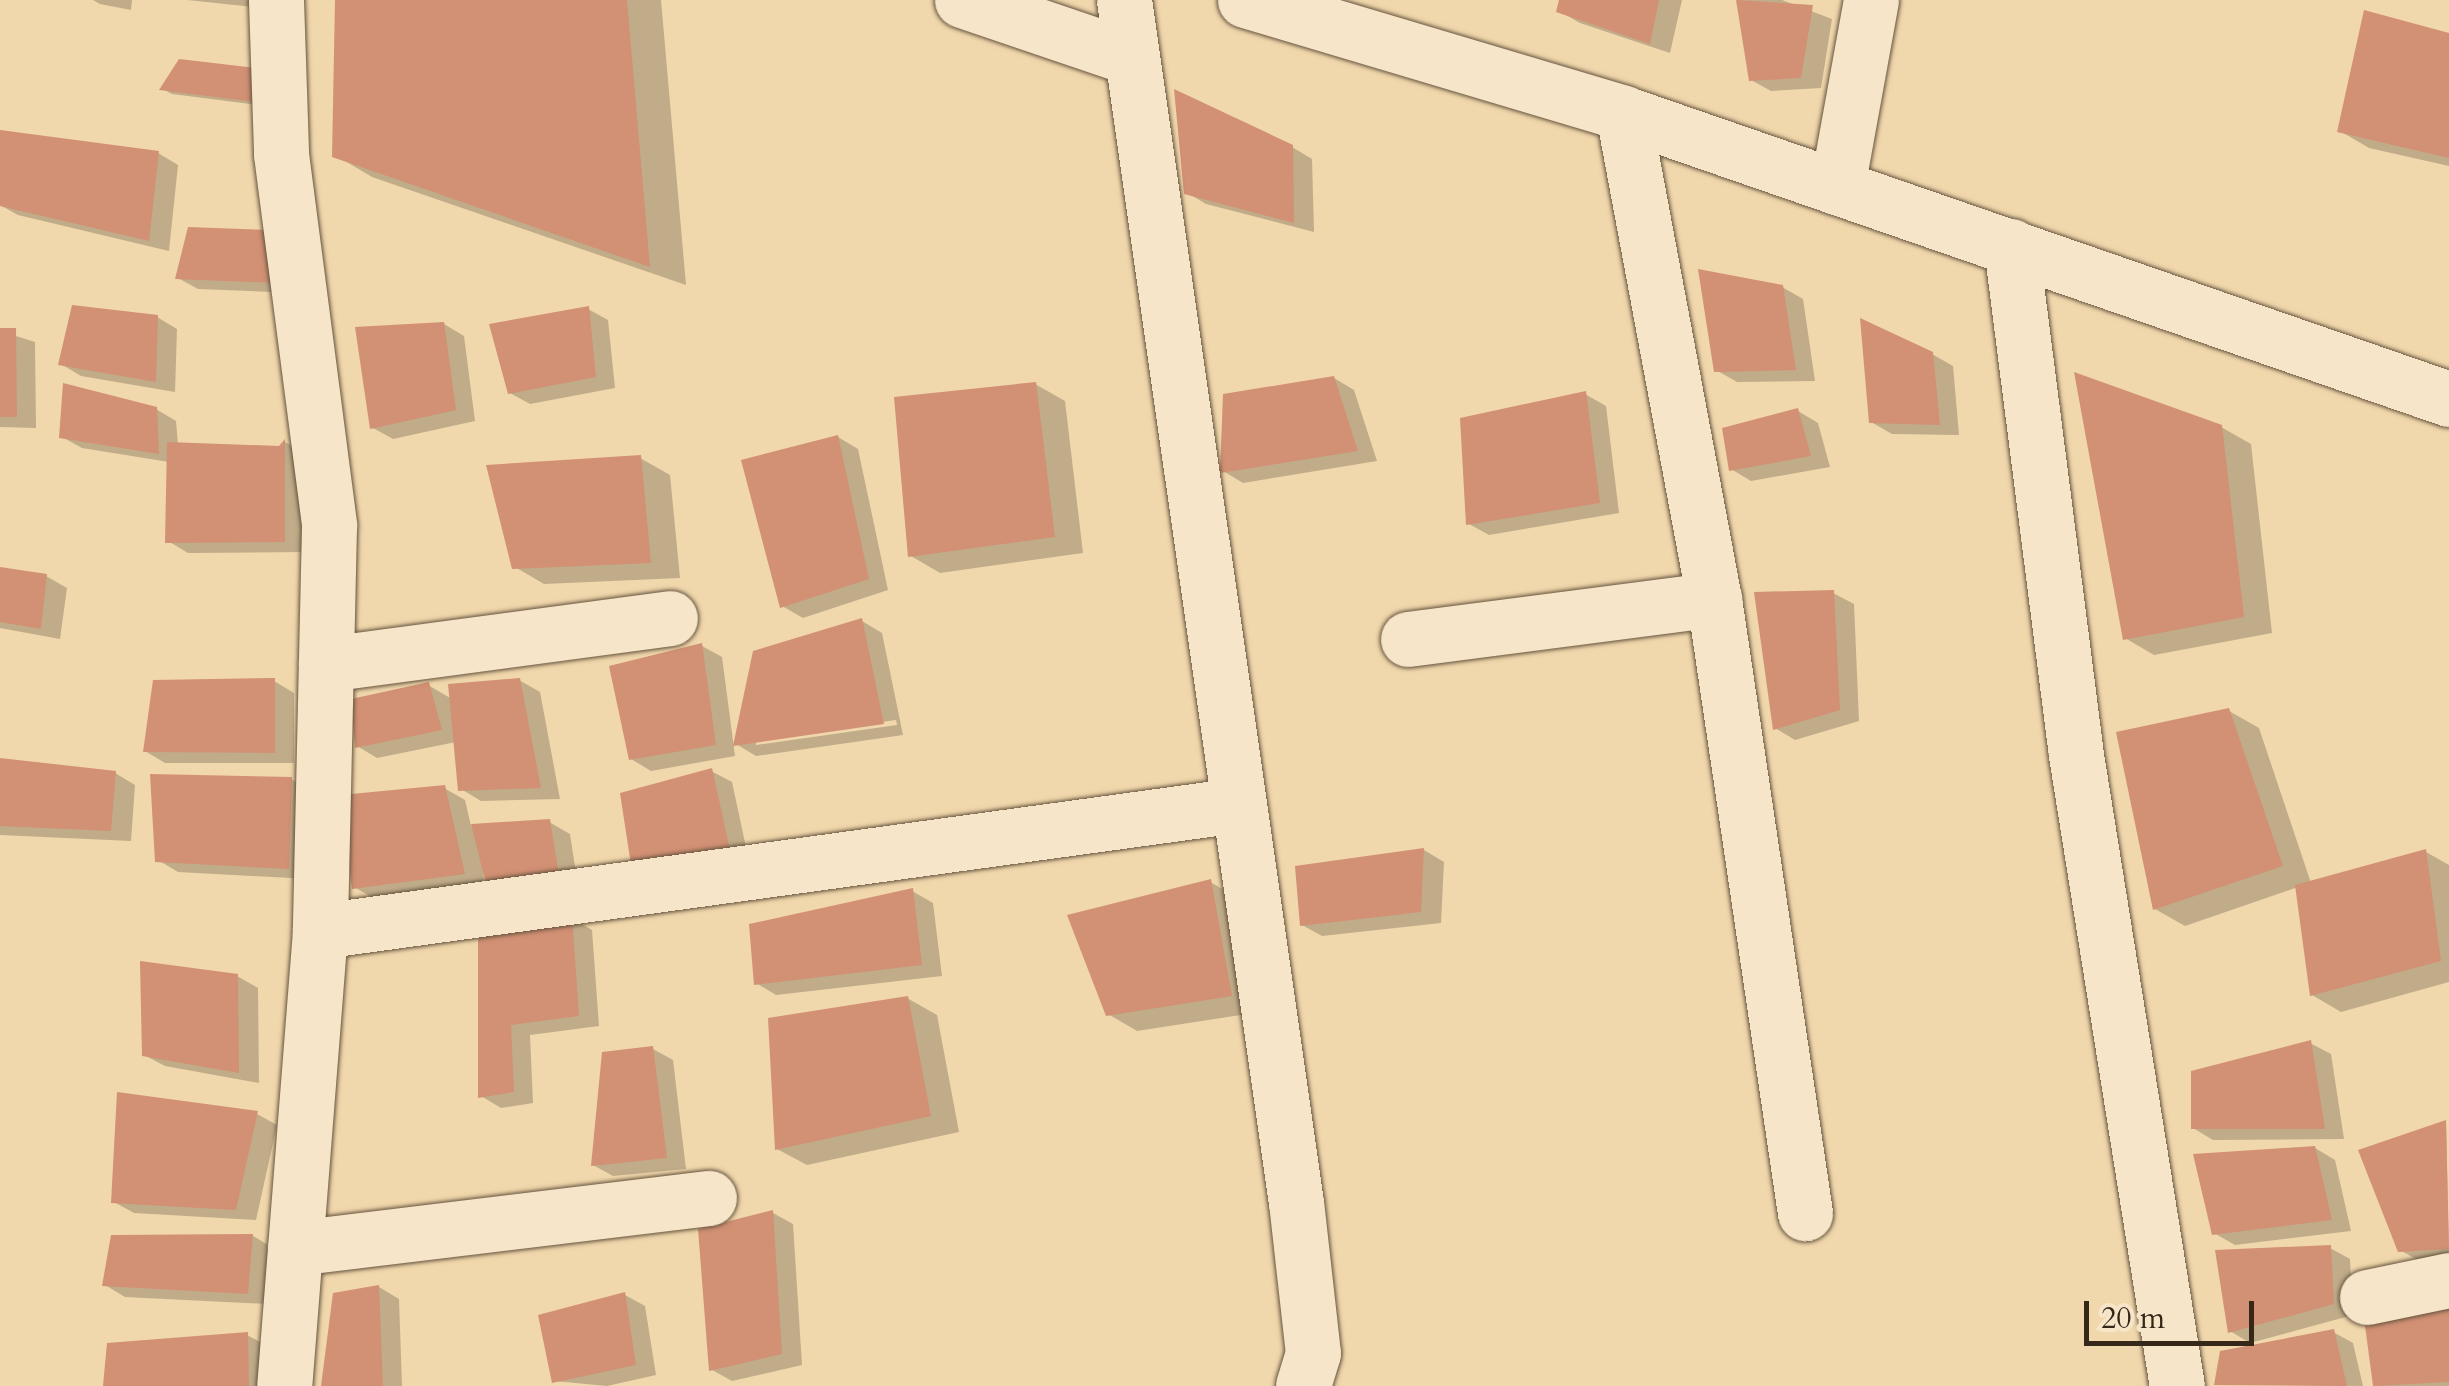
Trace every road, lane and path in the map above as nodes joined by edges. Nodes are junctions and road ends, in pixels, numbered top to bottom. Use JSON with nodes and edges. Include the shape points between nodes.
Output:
{"nodes":[{"id":1,"x":276,"y":0,"type":"edge"},
{"id":2,"x":962,"y":0,"type":"edge"},
{"id":3,"x":1124,"y":0,"type":"edge"},
{"id":4,"x":1246,"y":0,"type":"edge"},
{"id":5,"x":1871,"y":0,"type":"edge"},
{"id":6,"x":1129,"y":57,"type":"junction"},
{"id":7,"x":1623,"y":114,"type":"junction"},
{"id":8,"x":1837,"y":187,"type":"junction"},
{"id":9,"x":2011,"y":246,"type":"junction"},
{"id":10,"x":2449,"y":399,"type":"edge"},
{"id":11,"x":1714,"y":600,"type":"junction"},
{"id":12,"x":670,"y":618,"type":"dead end"},
{"id":13,"x":1408,"y":639,"type":"dead end"},
{"id":14,"x":326,"y":664,"type":"junction"},
{"id":15,"x":1238,"y":806,"type":"junction"},
{"id":16,"x":320,"y":931,"type":"junction"},
{"id":17,"x":709,"y":1198,"type":"dead end"},
{"id":18,"x":1805,"y":1214,"type":"dead end"},
{"id":19,"x":295,"y":1248,"type":"junction"},
{"id":20,"x":2449,"y":1280,"type":"edge"},
{"id":21,"x":2367,"y":1296,"type":"dead end"},
{"id":22,"x":284,"y":1386,"type":"edge"},
{"id":23,"x":1303,"y":1386,"type":"edge"},
{"id":24,"x":2178,"y":1386,"type":"edge"}],
"edges":[{"from":1,"to":14,"type":"street","via":[[281,154],[329,526]]},
{"from":2,"to":6,"type":"street"},
{"from":3,"to":6,"type":"street"},
{"from":4,"to":7,"type":"street"},
{"from":5,"to":8,"type":"street"},
{"from":6,"to":15,"type":"street"},
{"from":7,"to":8,"type":"street"},
{"from":7,"to":11,"type":"street"},
{"from":8,"to":9,"type":"street"},
{"from":9,"to":10,"type":"street"},
{"from":9,"to":24,"type":"street","via":[[2076,756]]},
{"from":11,"to":13,"type":"street"},
{"from":11,"to":18,"type":"street"},
{"from":12,"to":14,"type":"street"},
{"from":14,"to":16,"type":"street"},
{"from":15,"to":16,"type":"street"},
{"from":15,"to":23,"type":"street","via":[[1311,1334]]},
{"from":16,"to":19,"type":"street"},
{"from":17,"to":19,"type":"street"},
{"from":19,"to":22,"type":"street"},
{"from":20,"to":21,"type":"street"}]}
